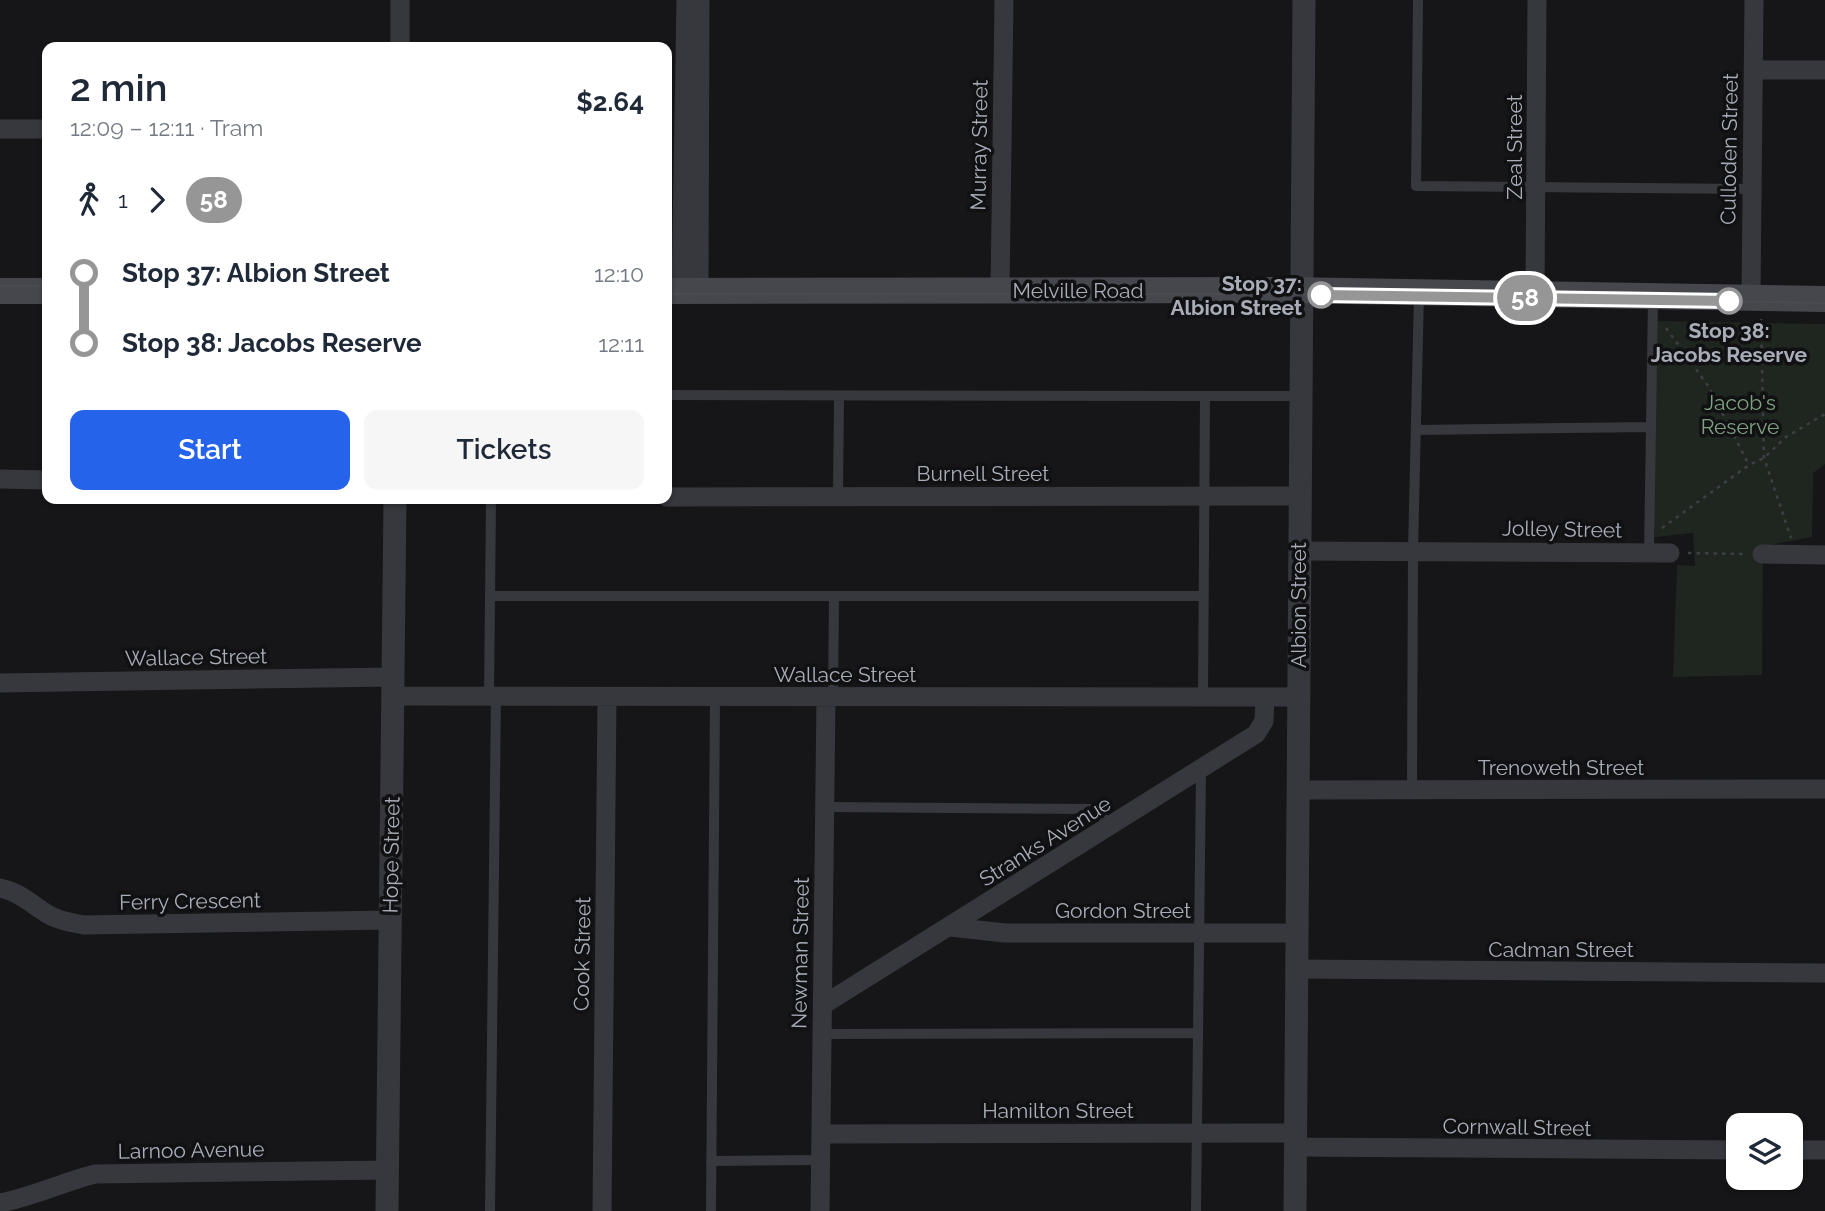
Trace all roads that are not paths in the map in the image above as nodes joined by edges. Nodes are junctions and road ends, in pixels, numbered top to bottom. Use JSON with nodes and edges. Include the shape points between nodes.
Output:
{"nodes":[{"id":1,"x":400,"y":0,"type":"edge"},
{"id":2,"x":686,"y":0,"type":"edge"},
{"id":3,"x":700,"y":0,"type":"edge"},
{"id":4,"x":1004,"y":0,"type":"edge"},
{"id":5,"x":1304,"y":0,"type":"edge"},
{"id":6,"x":1418,"y":0,"type":"edge"},
{"id":7,"x":1537,"y":0,"type":"edge"},
{"id":8,"x":1754,"y":0,"type":"edge"},
{"id":9,"x":400,"y":42,"type":"edge"},
{"id":10,"x":1753,"y":70,"type":"junction"},
{"id":11,"x":1825,"y":70,"type":"edge"},
{"id":12,"x":692,"y":109,"type":"junction"},
{"id":13,"x":0,"y":129,"type":"edge"},
{"id":14,"x":42,"y":129,"type":"edge"},
{"id":15,"x":1536,"y":187,"type":"junction"},
{"id":16,"x":1751,"y":189,"type":"junction"},
{"id":17,"x":42,"y":290,"type":"edge"},
{"id":18,"x":1000,"y":290,"type":"junction"},
{"id":19,"x":1301,"y":290,"type":"junction"},
{"id":20,"x":0,"y":291,"type":"edge"},
{"id":21,"x":682,"y":291,"type":"edge"},
{"id":22,"x":1419,"y":292,"type":"junction"},
{"id":23,"x":1535,"y":294,"type":"junction"},
{"id":24,"x":1654,"y":296,"type":"junction"},
{"id":25,"x":1756,"y":298,"type":"junction"},
{"id":26,"x":1825,"y":299,"type":"edge"},
{"id":27,"x":672,"y":395,"type":"edge"},
{"id":28,"x":839,"y":396,"type":"junction"},
{"id":29,"x":1205,"y":396,"type":"junction"},
{"id":30,"x":1300,"y":396,"type":"junction"},
{"id":31,"x":1651,"y":428,"type":"junction"},
{"id":32,"x":1416,"y":430,"type":"junction"},
{"id":33,"x":0,"y":480,"type":"edge"},
{"id":34,"x":42,"y":480,"type":"edge"},
{"id":35,"x":838,"y":496,"type":"junction"},
{"id":36,"x":1203,"y":496,"type":"junction"},
{"id":37,"x":1299,"y":496,"type":"junction"},
{"id":38,"x":672,"y":497,"type":"edge"},
{"id":39,"x":395,"y":504,"type":"edge"},
{"id":40,"x":491,"y":504,"type":"edge"},
{"id":41,"x":1299,"y":551,"type":"junction"},
{"id":42,"x":1413,"y":551,"type":"junction"},
{"id":43,"x":1649,"y":553,"type":"junction"},
{"id":44,"x":1670,"y":553,"type":"road end"},
{"id":45,"x":1762,"y":554,"type":"road end"},
{"id":46,"x":1825,"y":555,"type":"edge"},
{"id":47,"x":491,"y":596,"type":"junction"},
{"id":48,"x":1202,"y":596,"type":"junction"},
{"id":49,"x":834,"y":597,"type":"junction"},
{"id":50,"x":0,"y":682,"type":"edge"},
{"id":51,"x":392,"y":687,"type":"junction"},
{"id":52,"x":493,"y":697,"type":"junction"},
{"id":53,"x":715,"y":697,"type":"junction"},
{"id":54,"x":829,"y":697,"type":"junction"},
{"id":55,"x":1203,"y":697,"type":"junction"},
{"id":56,"x":1265,"y":697,"type":"junction"},
{"id":57,"x":1298,"y":697,"type":"junction"},
{"id":58,"x":607,"y":698,"type":"junction"},
{"id":59,"x":1201,"y":770,"type":"junction"},
{"id":60,"x":1825,"y":789,"type":"edge"},
{"id":61,"x":1297,"y":790,"type":"junction"},
{"id":62,"x":1412,"y":790,"type":"junction"},
{"id":63,"x":825,"y":807,"type":"junction"},
{"id":64,"x":1111,"y":826,"type":"junction"},
{"id":65,"x":0,"y":888,"type":"edge"},
{"id":66,"x":390,"y":920,"type":"junction"},
{"id":67,"x":950,"y":927,"type":"junction"},
{"id":68,"x":1199,"y":933,"type":"junction"},
{"id":69,"x":1296,"y":933,"type":"junction"},
{"id":70,"x":1296,"y":969,"type":"junction"},
{"id":71,"x":1825,"y":973,"type":"edge"},
{"id":72,"x":823,"y":1005,"type":"junction"},
{"id":73,"x":1198,"y":1032,"type":"junction"},
{"id":74,"x":822,"y":1034,"type":"junction"},
{"id":75,"x":1197,"y":1133,"type":"junction"},
{"id":76,"x":821,"y":1134,"type":"junction"},
{"id":77,"x":1295,"y":1140,"type":"junction"},
{"id":78,"x":1726,"y":1150,"type":"edge"},
{"id":79,"x":1803,"y":1150,"type":"edge"},
{"id":80,"x":1825,"y":1150,"type":"edge"},
{"id":81,"x":821,"y":1160,"type":"junction"},
{"id":82,"x":711,"y":1161,"type":"junction"},
{"id":83,"x":388,"y":1170,"type":"junction"},
{"id":84,"x":0,"y":1203,"type":"edge"},
{"id":85,"x":387,"y":1211,"type":"edge"},
{"id":86,"x":490,"y":1211,"type":"edge"},
{"id":87,"x":602,"y":1211,"type":"edge"},
{"id":88,"x":711,"y":1211,"type":"edge"},
{"id":89,"x":820,"y":1211,"type":"edge"},
{"id":90,"x":1196,"y":1211,"type":"edge"},
{"id":91,"x":1295,"y":1211,"type":"edge"}],
"edges":[{"from":1,"to":9,"type":"street"},
{"from":2,"to":12,"type":"street"},
{"from":3,"to":12,"type":"street"},
{"from":4,"to":18,"type":"street","name":"Murray Street"},
{"from":5,"to":19,"type":"street","name":"Albion Street"},
{"from":6,"to":15,"type":"lane","via":[[1416,186]]},
{"from":7,"to":15,"type":"street","name":"Zeal Street"},
{"from":8,"to":10,"type":"street","name":"Culloden Street"},
{"from":10,"to":11,"type":"street"},
{"from":10,"to":16,"type":"street","name":"Culloden Street"},
{"from":12,"to":21,"type":"street"},
{"from":13,"to":14,"type":"street"},
{"from":15,"to":16,"type":"lane"},
{"from":15,"to":23,"type":"street","name":"Zeal Street"},
{"from":16,"to":25,"type":"street","name":"Culloden Street"},
{"from":17,"to":20,"type":"main road"},
{"from":18,"to":19,"type":"main road","name":"Melville Road"},
{"from":18,"to":21,"type":"main road","name":"Melville Road"},
{"from":19,"to":22,"type":"main road","name":"Melville Road"},
{"from":19,"to":30,"type":"street","name":"Albion Street"},
{"from":22,"to":23,"type":"main road","name":"Melville Road"},
{"from":22,"to":32,"type":"lane"},
{"from":23,"to":24,"type":"main road","name":"Melville Road"},
{"from":24,"to":25,"type":"main road","name":"Melville Road"},
{"from":24,"to":31,"type":"lane"},
{"from":25,"to":26,"type":"main road","name":"Melville Road"},
{"from":27,"to":28,"type":"lane"},
{"from":28,"to":29,"type":"lane"},
{"from":28,"to":35,"type":"lane"},
{"from":29,"to":30,"type":"lane"},
{"from":29,"to":36,"type":"lane"},
{"from":30,"to":37,"type":"street","name":"Albion Street"},
{"from":31,"to":32,"type":"lane"},
{"from":31,"to":43,"type":"lane"},
{"from":32,"to":42,"type":"lane"},
{"from":33,"to":34,"type":"street"},
{"from":35,"to":36,"type":"street","name":"Burnell Street"},
{"from":35,"to":38,"type":"street","name":"Burnell Street"},
{"from":36,"to":37,"type":"street","name":"Burnell Street"},
{"from":36,"to":48,"type":"lane"},
{"from":37,"to":41,"type":"street","name":"Albion Street"},
{"from":39,"to":51,"type":"street","name":"Hope Street"},
{"from":40,"to":47,"type":"lane"},
{"from":41,"to":42,"type":"street","name":"Jolley Street"},
{"from":41,"to":57,"type":"street","name":"Albion Street"},
{"from":42,"to":43,"type":"street","name":"Jolley Street"},
{"from":42,"to":62,"type":"lane"},
{"from":43,"to":44,"type":"street","name":"Jolley Street"},
{"from":45,"to":46,"type":"street"},
{"from":47,"to":49,"type":"lane"},
{"from":47,"to":52,"type":"lane"},
{"from":48,"to":49,"type":"lane"},
{"from":48,"to":55,"type":"lane"},
{"from":49,"to":54,"type":"lane"},
{"from":50,"to":51,"type":"street","name":"Wallace Street"},
{"from":51,"to":52,"type":"street","name":"Wallace Street"},
{"from":51,"to":66,"type":"street","name":"Hope Street"},
{"from":52,"to":58,"type":"street","name":"Wallace Street"},
{"from":52,"to":86,"type":"lane"},
{"from":53,"to":54,"type":"street","name":"Wallace Street"},
{"from":53,"to":58,"type":"street","name":"Wallace Street"},
{"from":53,"to":82,"type":"lane"},
{"from":54,"to":55,"type":"street","name":"Wallace Street"},
{"from":54,"to":63,"type":"street","name":"Newman Street"},
{"from":55,"to":56,"type":"street","name":"Wallace Street"},
{"from":56,"to":57,"type":"street","name":"Wallace Street"},
{"from":56,"to":59,"type":"street","name":"Stranks Avenue","via":[[1259,731]]},
{"from":57,"to":61,"type":"street","name":"Albion Street"},
{"from":58,"to":87,"type":"street","name":"Cook Street"},
{"from":59,"to":64,"type":"street","name":"Stranks Avenue"},
{"from":59,"to":68,"type":"lane"},
{"from":60,"to":62,"type":"street","name":"Trenoweth Street"},
{"from":61,"to":62,"type":"street","name":"Trenoweth Street"},
{"from":61,"to":69,"type":"street","name":"Albion Street"},
{"from":63,"to":64,"type":"lane","via":[[1095,809]]},
{"from":63,"to":72,"type":"street","name":"Newman Street"},
{"from":64,"to":67,"type":"street","name":"Stranks Avenue"},
{"from":65,"to":66,"type":"street","name":"Ferry Crescent","via":[[21,895],[49,915],[84,925]]},
{"from":66,"to":83,"type":"street","name":"Hope Street"},
{"from":67,"to":68,"type":"street","name":"Gordon Street","via":[[1005,933]]},
{"from":67,"to":72,"type":"street","name":"Stranks Avenue"},
{"from":68,"to":69,"type":"street","name":"Gordon Street"},
{"from":68,"to":73,"type":"lane"},
{"from":69,"to":70,"type":"street","name":"Albion Street"},
{"from":70,"to":71,"type":"street","name":"Cadman Street"},
{"from":70,"to":77,"type":"street","name":"Albion Street"},
{"from":72,"to":74,"type":"street","name":"Newman Street"},
{"from":73,"to":74,"type":"lane"},
{"from":73,"to":75,"type":"lane"},
{"from":74,"to":76,"type":"street","name":"Newman Street"},
{"from":75,"to":76,"type":"street","name":"Hamilton Street"},
{"from":75,"to":77,"type":"street","name":"Hamilton Street"},
{"from":75,"to":90,"type":"lane"},
{"from":76,"to":81,"type":"street","name":"Newman Street"},
{"from":77,"to":78,"type":"street","name":"Cornwall Street"},
{"from":77,"to":91,"type":"street","name":"Albion Street"},
{"from":79,"to":80,"type":"street"},
{"from":81,"to":82,"type":"lane"},
{"from":81,"to":89,"type":"street","name":"Newman Street"},
{"from":82,"to":88,"type":"lane"},
{"from":83,"to":84,"type":"street","name":"Larnoo Avenue","via":[[95,1174]]},
{"from":83,"to":85,"type":"street","name":"Hope Street"}]}
